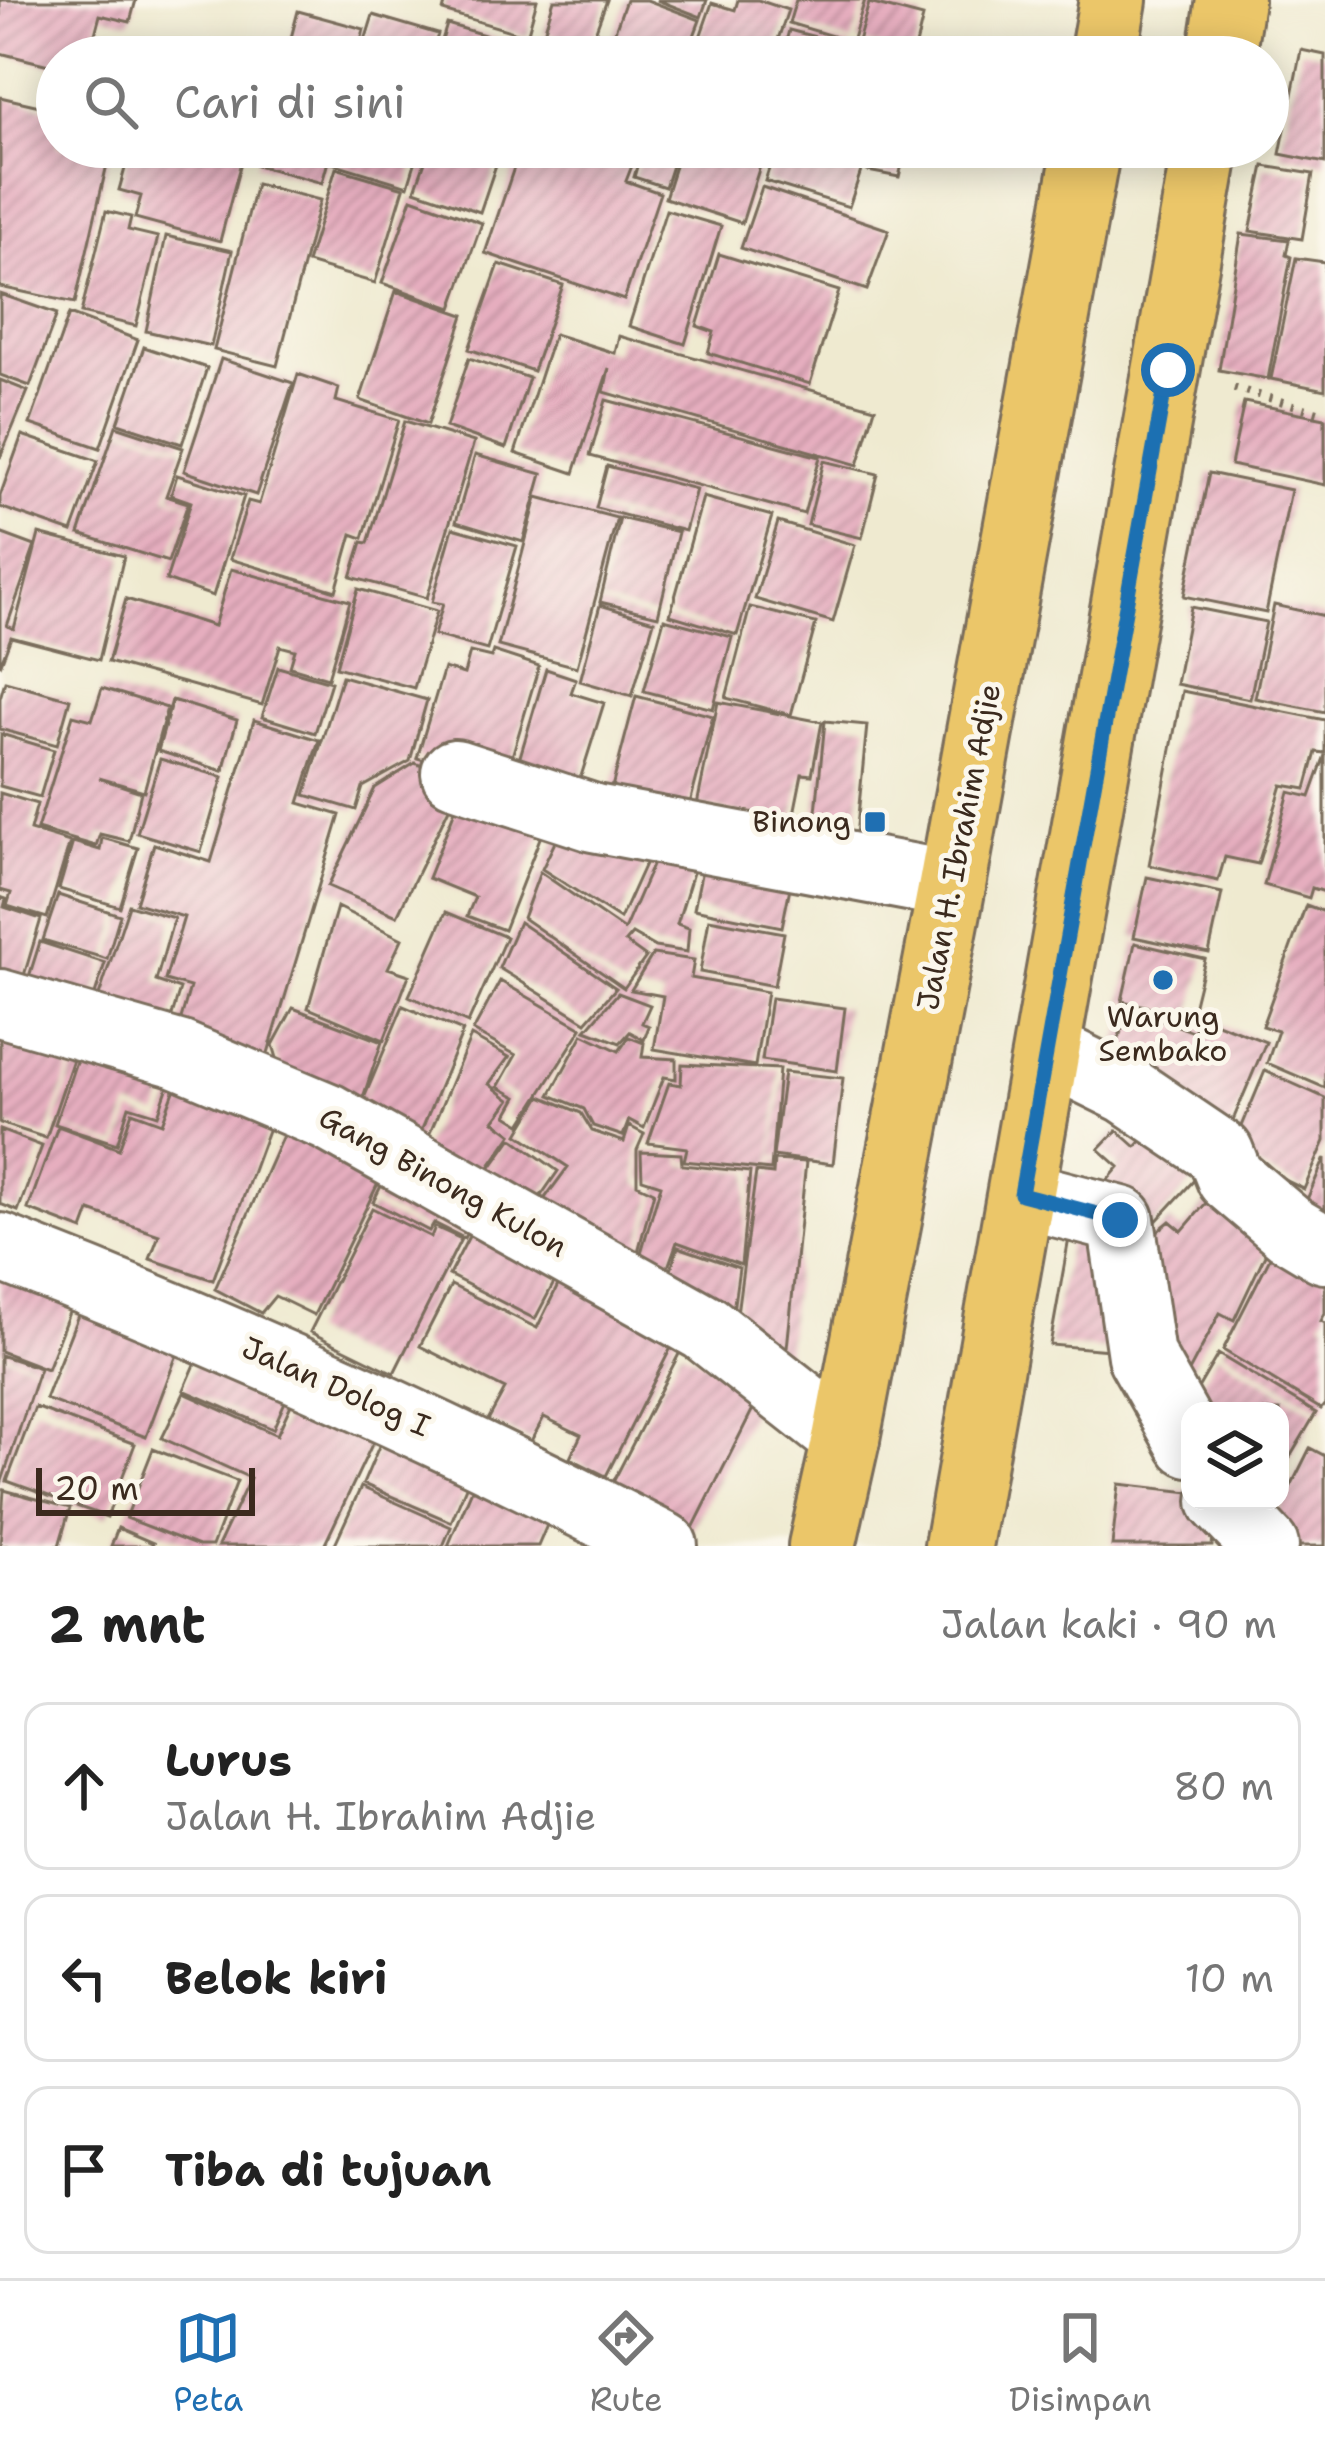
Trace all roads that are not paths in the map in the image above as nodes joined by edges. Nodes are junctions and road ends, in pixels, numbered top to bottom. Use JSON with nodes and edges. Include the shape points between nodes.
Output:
{"nodes":[{"id":1,"x":1114,"y":0,"type":"edge"},
{"id":2,"x":1230,"y":0,"type":"edge"},
{"id":3,"x":1107,"y":36,"type":"edge"},
{"id":4,"x":1224,"y":36,"type":"edge"},
{"id":5,"x":1083,"y":168,"type":"edge"},
{"id":6,"x":1202,"y":168,"type":"edge"},
{"id":7,"x":454,"y":772,"type":"dead end"},
{"id":8,"x":952,"y":884,"type":"junction"},
{"id":9,"x":0,"y":1003,"type":"edge"},
{"id":10,"x":1048,"y":1051,"type":"junction"},
{"id":11,"x":1021,"y":1194,"type":"junction"},
{"id":12,"x":0,"y":1247,"type":"edge"},
{"id":13,"x":1325,"y":1250,"type":"edge"},
{"id":14,"x":1181,"y":1427,"type":"edge"},
{"id":15,"x":846,"y":1439,"type":"junction"},
{"id":16,"x":1231,"y":1510,"type":"edge"},
{"id":17,"x":664,"y":1546,"type":"edge"},
{"id":18,"x":822,"y":1546,"type":"edge"},
{"id":19,"x":958,"y":1546,"type":"edge"},
{"id":20,"x":1265,"y":1546,"type":"edge"}],
"edges":[{"from":1,"to":3,"type":"main road"},
{"from":2,"to":4,"type":"main road"},
{"from":5,"to":8,"type":"main road","name":"Jalan H. Ibrahim Adjie"},
{"from":6,"to":10,"type":"main road"},
{"from":7,"to":8,"type":"street","via":[[594,818]]},
{"from":8,"to":15,"type":"main road","name":"Jalan H. Ibrahim Adjie"},
{"from":9,"to":15,"type":"street","name":"Gang Binong Kulon","via":[[178,1054],[328,1117],[705,1328]]},
{"from":10,"to":11,"type":"main road"},
{"from":10,"to":13,"type":"street","via":[[1126,1090],[1220,1153],[1230,1178]]},
{"from":11,"to":14,"type":"street","via":[[1120,1220],[1141,1356]]},
{"from":11,"to":19,"type":"main road"},
{"from":12,"to":17,"type":"street","name":"Jalan Dolog I","via":[[188,1320],[518,1470]]},
{"from":15,"to":18,"type":"main road","name":"Jalan H. Ibrahim Adjie"},
{"from":16,"to":20,"type":"street"}]}
